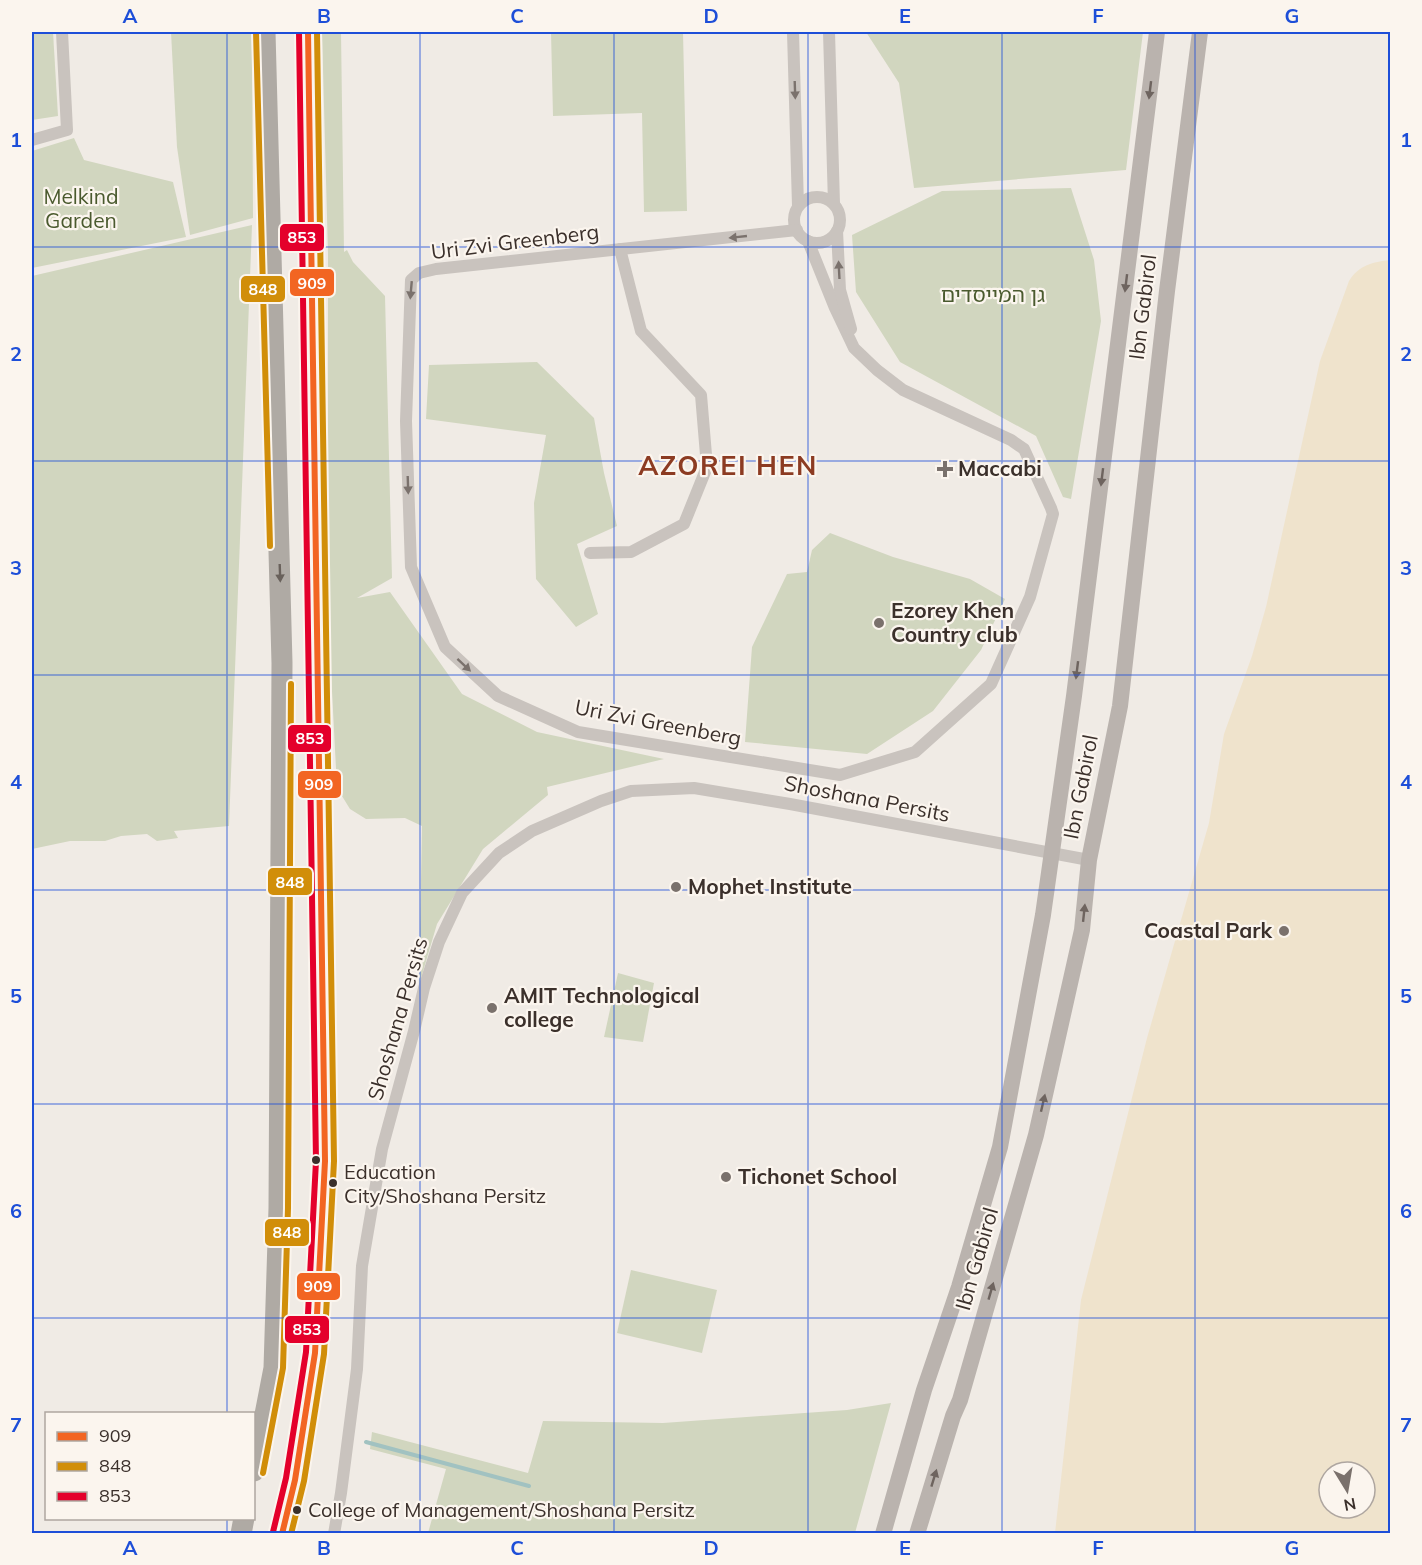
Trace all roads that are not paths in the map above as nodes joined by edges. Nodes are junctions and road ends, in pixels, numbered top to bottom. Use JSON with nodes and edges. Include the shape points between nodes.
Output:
{"nodes":[{"id":1,"x":62,"y":32,"type":"edge"},
{"id":2,"x":265,"y":32,"type":"edge"},
{"id":3,"x":308,"y":32,"type":"edge"},
{"id":4,"x":793,"y":32,"type":"edge"},
{"id":5,"x":829,"y":32,"type":"edge"},
{"id":6,"x":1157,"y":32,"type":"edge"},
{"id":7,"x":1200,"y":32,"type":"edge"},
{"id":8,"x":32,"y":140,"type":"edge"},
{"id":9,"x":834,"y":204,"type":"junction"},
{"id":10,"x":798,"y":206,"type":"junction"},
{"id":11,"x":797,"y":230,"type":"junction"},
{"id":12,"x":837,"y":231,"type":"junction"},
{"id":13,"x":808,"y":241,"type":"junction"},
{"id":14,"x":620,"y":249,"type":"junction"},
{"id":15,"x":854,"y":348,"type":"junction"},
{"id":16,"x":590,"y":553,"type":"dead end"},
{"id":17,"x":1052,"y":854,"type":"junction"},
{"id":18,"x":1089,"y":860,"type":"junction"},
{"id":19,"x":255,"y":1466,"type":"edge"},
{"id":20,"x":282,"y":1533,"type":"edge"},
{"id":21,"x":334,"y":1533,"type":"edge"},
{"id":22,"x":883,"y":1533,"type":"edge"},
{"id":23,"x":917,"y":1533,"type":"edge"}],
"edges":[{"from":1,"to":8,"type":"street","via":[[67,130]]},
{"from":2,"to":19,"type":"highway","one_way":true,"via":[[282,663],[279,1208],[274,1368]]},
{"from":3,"to":20,"type":"highway","via":[[325,1161],[315,1353],[295,1480]]},
{"from":4,"to":10,"type":"street","one_way":true},
{"from":5,"to":9,"type":"street"},
{"from":6,"to":17,"type":"street","name":"Ibn Gabirol","one_way":true},
{"from":7,"to":18,"type":"street","name":"Ibn Gabirol","via":[[1120,706]]},
{"from":9,"to":10,"type":"street","via":[[815,197]]},
{"from":9,"to":12,"type":"street","via":[[840,215]]},
{"from":10,"to":11,"type":"street","via":[[794,218]]},
{"from":11,"to":13,"type":"street"},
{"from":11,"to":14,"type":"street","name":"Uri Zvi Greenberg","one_way":true},
{"from":12,"to":13,"type":"street","via":[[822,242]]},
{"from":15,"to":12,"type":"street","one_way":true,"via":[[840,290]]},
{"from":13,"to":15,"type":"street","name":"Uri Zvi Greenberg"},
{"from":14,"to":15,"type":"street","name":"Uri Zvi Greenberg","one_way":true,"via":[[436,269],[419,273],[411,280],[406,421],[411,567],[445,647],[498,696],[578,732],[840,775],[915,752],[991,684],[1030,597],[1053,514],[1024,450],[1011,440],[903,390]]},
{"from":14,"to":16,"type":"street","via":[[640,331],[701,395],[707,466],[684,524],[631,552]]},
{"from":17,"to":18,"type":"street","name":"Shoshana Persits"},
{"from":17,"to":21,"type":"street","name":"Shoshana Persits","via":[[694,788],[631,791],[601,801],[532,831],[499,853],[462,893],[439,942],[382,1149],[362,1266],[357,1369]]},
{"from":17,"to":22,"type":"street","name":"Ibn Gabirol","via":[[1000,1147]]},
{"from":23,"to":18,"type":"street","name":"Ibn Gabirol","one_way":true,"via":[[960,1400],[1036,1135],[1082,930]]}]}
